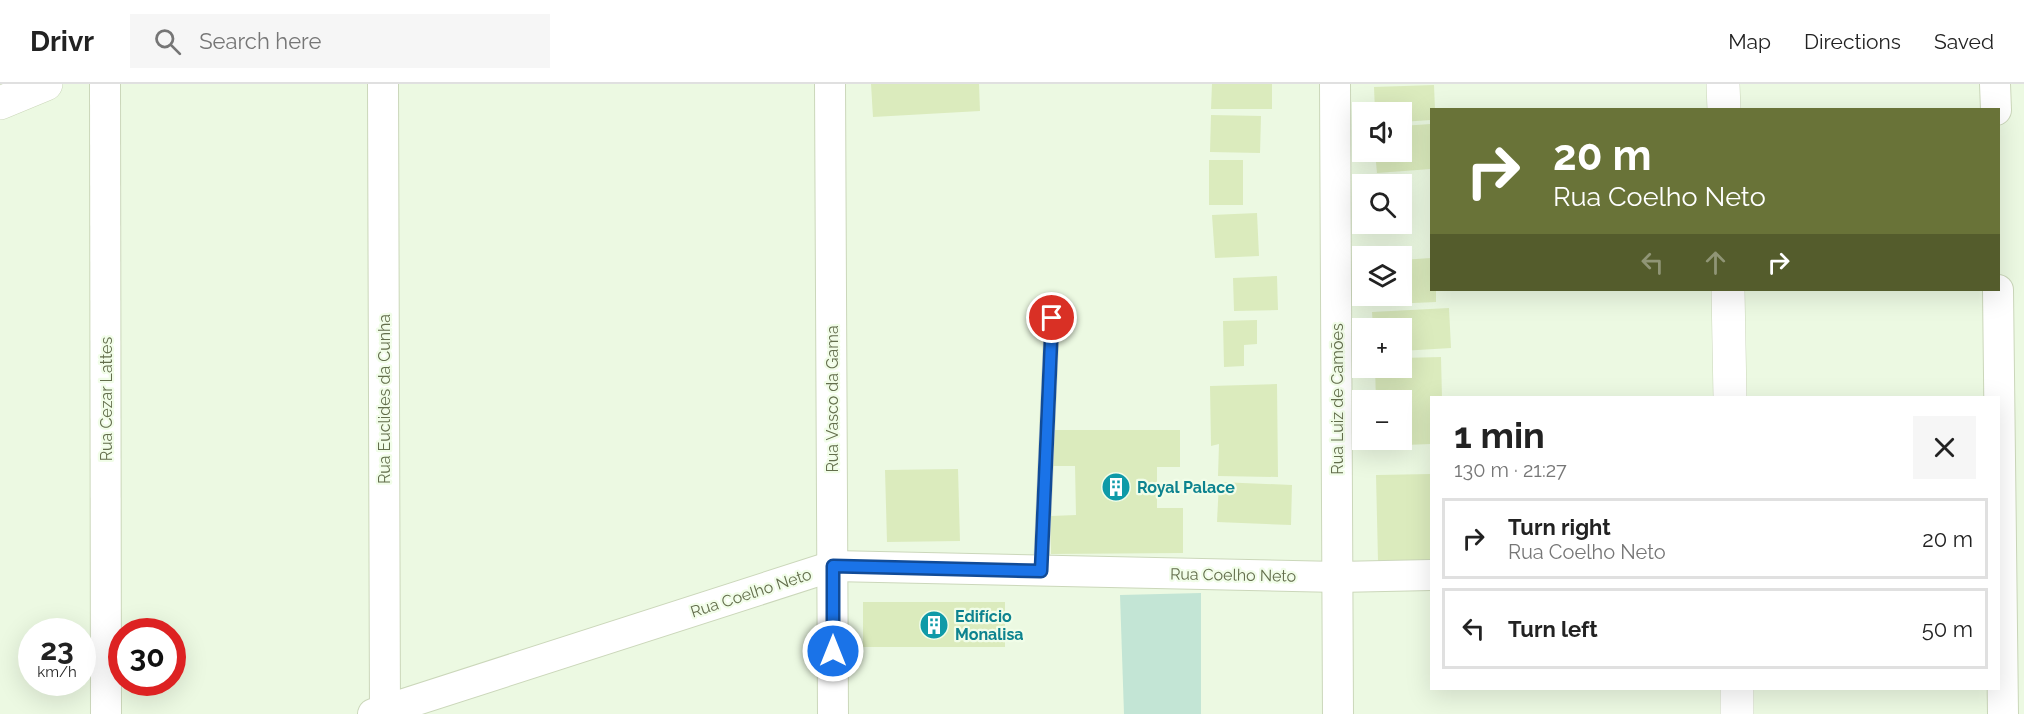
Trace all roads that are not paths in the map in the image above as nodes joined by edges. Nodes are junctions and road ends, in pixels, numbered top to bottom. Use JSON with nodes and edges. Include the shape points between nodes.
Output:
{"nodes":[{"id":1,"x":46,"y":84,"type":"edge"},
{"id":2,"x":105,"y":84,"type":"edge"},
{"id":3,"x":383,"y":84,"type":"edge"},
{"id":4,"x":830,"y":84,"type":"edge"},
{"id":5,"x":1335,"y":84,"type":"edge"},
{"id":6,"x":1723,"y":84,"type":"edge"},
{"id":7,"x":1995,"y":84,"type":"edge"},
{"id":8,"x":0,"y":103,"type":"edge"},
{"id":9,"x":1724,"y":108,"type":"edge"},
{"id":10,"x":1996,"y":108,"type":"edge"},
{"id":11,"x":1728,"y":291,"type":"edge"},
{"id":12,"x":1998,"y":291,"type":"edge"},
{"id":13,"x":1052,"y":318,"type":"dead end"},
{"id":14,"x":1730,"y":396,"type":"edge"},
{"id":15,"x":1999,"y":396,"type":"edge"},
{"id":16,"x":2000,"y":460,"type":"edge"},
{"id":17,"x":833,"y":566,"type":"junction"},
{"id":18,"x":1041,"y":571,"type":"junction"},
{"id":19,"x":1430,"y":575,"type":"edge"},
{"id":20,"x":1338,"y":578,"type":"junction"},
{"id":21,"x":1737,"y":690,"type":"edge"},
{"id":22,"x":381,"y":713,"type":"edge"},
{"id":23,"x":106,"y":714,"type":"edge"},
{"id":24,"x":833,"y":714,"type":"edge"},
{"id":25,"x":1338,"y":714,"type":"edge"},
{"id":26,"x":1737,"y":714,"type":"edge"},
{"id":27,"x":2003,"y":714,"type":"edge"}],
"edges":[{"from":1,"to":8,"type":"street"},
{"from":2,"to":23,"type":"street","name":"Rua Cezar Lattes"},
{"from":3,"to":22,"type":"street","name":"Rua Euclides da Cunha"},
{"from":4,"to":17,"type":"street","name":"Rua Vasco da Gama"},
{"from":5,"to":20,"type":"street","name":"Rua Luiz de Camões"},
{"from":6,"to":9,"type":"street"},
{"from":7,"to":10,"type":"street"},
{"from":11,"to":14,"type":"street"},
{"from":12,"to":15,"type":"street"},
{"from":13,"to":18,"type":"lane"},
{"from":16,"to":27,"type":"street"},
{"from":17,"to":18,"type":"street","name":"Rua Coelho Neto"},
{"from":17,"to":22,"type":"street","name":"Rua Coelho Neto"},
{"from":17,"to":24,"type":"street","name":"Rua Vasco da Gama"},
{"from":18,"to":20,"type":"street","name":"Rua Coelho Neto"},
{"from":19,"to":20,"type":"street","name":"Rua Coelho Neto"},
{"from":20,"to":25,"type":"street","name":"Rua Luiz de Camões"},
{"from":21,"to":26,"type":"street"}]}
